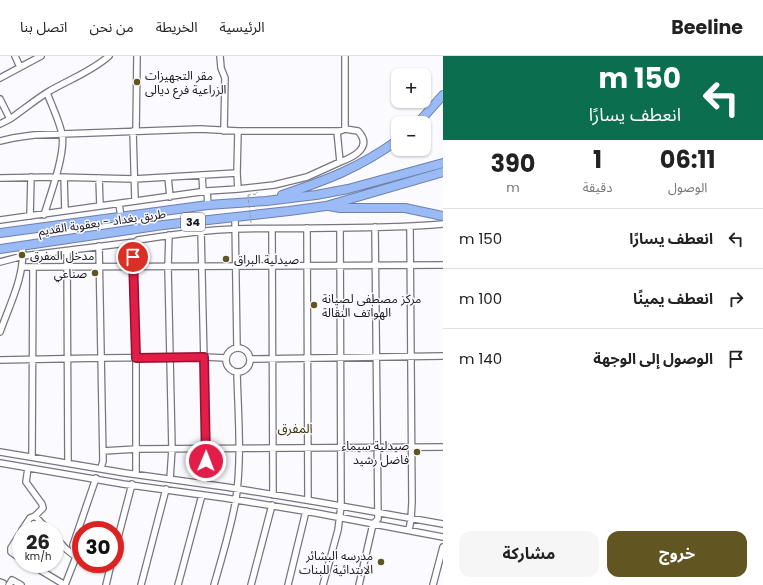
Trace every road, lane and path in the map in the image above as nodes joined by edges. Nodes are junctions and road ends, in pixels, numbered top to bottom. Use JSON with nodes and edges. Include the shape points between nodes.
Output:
{"nodes":[{"id":1,"x":15,"y":56,"type":"edge"},
{"id":2,"x":41,"y":56,"type":"edge"},
{"id":3,"x":101,"y":56,"type":"edge"},
{"id":4,"x":109,"y":56,"type":"edge"},
{"id":5,"x":137,"y":56,"type":"edge"},
{"id":6,"x":220,"y":56,"type":"edge"},
{"id":7,"x":345,"y":56,"type":"edge"},
{"id":8,"x":101,"y":63,"type":"junction"},
{"id":9,"x":20,"y":67,"type":"junction"},
{"id":10,"x":0,"y":78,"type":"edge"},
{"id":11,"x":47,"y":93,"type":"junction"},
{"id":12,"x":443,"y":95,"type":"edge"},
{"id":13,"x":0,"y":99,"type":"edge"},
{"id":14,"x":424,"y":116,"type":"edge"},
{"id":15,"x":10,"y":119,"type":"junction"},
{"id":16,"x":0,"y":124,"type":"edge"},
{"id":17,"x":345,"y":129,"type":"junction"},
{"id":18,"x":224,"y":130,"type":"junction"},
{"id":19,"x":337,"y":130,"type":"junction"},
{"id":20,"x":135,"y":131,"type":"junction"},
{"id":21,"x":238,"y":131,"type":"junction"},
{"id":22,"x":62,"y":134,"type":"junction"},
{"id":23,"x":0,"y":141,"type":"edge"},
{"id":24,"x":391,"y":145,"type":"edge"},
{"id":25,"x":340,"y":162,"type":"junction"},
{"id":26,"x":443,"y":163,"type":"edge"},
{"id":27,"x":443,"y":172,"type":"edge"},
{"id":28,"x":237,"y":173,"type":"junction"},
{"id":29,"x":202,"y":175,"type":"junction"},
{"id":30,"x":56,"y":176,"type":"junction"},
{"id":31,"x":31,"y":177,"type":"junction"},
{"id":32,"x":64,"y":177,"type":"junction"},
{"id":33,"x":168,"y":177,"type":"junction"},
{"id":34,"x":0,"y":178,"type":"edge"},
{"id":35,"x":99,"y":178,"type":"junction"},
{"id":36,"x":134,"y":179,"type":"junction"},
{"id":37,"x":238,"y":189,"type":"junction"},
{"id":38,"x":205,"y":191,"type":"junction"},
{"id":39,"x":257,"y":194,"type":"dead end"},
{"id":40,"x":170,"y":196,"type":"junction"},
{"id":41,"x":135,"y":201,"type":"junction"},
{"id":42,"x":266,"y":201,"type":"junction"},
{"id":43,"x":119,"y":204,"type":"junction"},
{"id":44,"x":208,"y":204,"type":"junction"},
{"id":45,"x":100,"y":206,"type":"junction"},
{"id":46,"x":326,"y":206,"type":"junction"},
{"id":47,"x":66,"y":212,"type":"junction"},
{"id":48,"x":44,"y":215,"type":"junction"},
{"id":49,"x":30,"y":216,"type":"junction"},
{"id":50,"x":443,"y":216,"type":"edge"},
{"id":51,"x":121,"y":217,"type":"junction"},
{"id":52,"x":235,"y":217,"type":"junction"},
{"id":53,"x":0,"y":220,"type":"edge"},
{"id":54,"x":73,"y":223,"type":"junction"},
{"id":55,"x":251,"y":223,"type":"dead end"},
{"id":56,"x":443,"y":224,"type":"edge"},
{"id":57,"x":410,"y":227,"type":"junction"},
{"id":58,"x":307,"y":228,"type":"junction"},
{"id":59,"x":340,"y":228,"type":"junction"},
{"id":60,"x":374,"y":228,"type":"junction"},
{"id":61,"x":235,"y":229,"type":"junction"},
{"id":62,"x":272,"y":229,"type":"junction"},
{"id":63,"x":201,"y":231,"type":"junction"},
{"id":64,"x":0,"y":233,"type":"edge"},
{"id":65,"x":169,"y":235,"type":"junction"},
{"id":66,"x":75,"y":238,"type":"junction"},
{"id":67,"x":135,"y":242,"type":"junction"},
{"id":68,"x":22,"y":246,"type":"junction"},
{"id":69,"x":99,"y":246,"type":"junction"},
{"id":70,"x":0,"y":250,"type":"edge"},
{"id":71,"x":68,"y":251,"type":"junction"},
{"id":72,"x":24,"y":256,"type":"junction"},
{"id":73,"x":0,"y":262,"type":"edge"},
{"id":74,"x":443,"y":264,"type":"edge"},
{"id":75,"x":340,"y":265,"type":"junction"},
{"id":76,"x":375,"y":265,"type":"junction"},
{"id":77,"x":410,"y":265,"type":"junction"},
{"id":78,"x":168,"y":266,"type":"junction"},
{"id":79,"x":202,"y":266,"type":"junction"},
{"id":80,"x":272,"y":266,"type":"junction"},
{"id":81,"x":307,"y":266,"type":"junction"},
{"id":82,"x":22,"y":267,"type":"junction"},
{"id":83,"x":68,"y":267,"type":"junction"},
{"id":84,"x":100,"y":267,"type":"junction"},
{"id":85,"x":133,"y":267,"type":"junction"},
{"id":86,"x":236,"y":267,"type":"junction"},
{"id":87,"x":33,"y":268,"type":"junction"},
{"id":88,"x":0,"y":319,"type":"edge"},
{"id":89,"x":0,"y":331,"type":"edge"},
{"id":90,"x":238,"y":348,"type":"junction"},
{"id":91,"x":443,"y":356,"type":"edge"},
{"id":92,"x":204,"y":357,"type":"junction"},
{"id":93,"x":376,"y":357,"type":"junction"},
{"id":94,"x":411,"y":357,"type":"junction"},
{"id":95,"x":102,"y":358,"type":"junction"},
{"id":96,"x":136,"y":358,"type":"junction"},
{"id":97,"x":170,"y":358,"type":"junction"},
{"id":98,"x":226,"y":358,"type":"junction"},
{"id":99,"x":307,"y":358,"type":"junction"},
{"id":100,"x":341,"y":358,"type":"junction"},
{"id":101,"x":68,"y":359,"type":"junction"},
{"id":102,"x":250,"y":359,"type":"junction"},
{"id":103,"x":272,"y":359,"type":"junction"},
{"id":104,"x":0,"y":360,"type":"edge"},
{"id":105,"x":33,"y":360,"type":"junction"},
{"id":106,"x":238,"y":372,"type":"junction"},
{"id":107,"x":376,"y":447,"type":"junction"},
{"id":108,"x":411,"y":447,"type":"junction"},
{"id":109,"x":443,"y":447,"type":"edge"},
{"id":110,"x":273,"y":448,"type":"junction"},
{"id":111,"x":308,"y":448,"type":"junction"},
{"id":112,"x":341,"y":448,"type":"junction"},
{"id":113,"x":137,"y":449,"type":"junction"},
{"id":114,"x":172,"y":449,"type":"junction"},
{"id":115,"x":206,"y":449,"type":"junction"},
{"id":116,"x":239,"y":449,"type":"junction"},
{"id":117,"x":103,"y":451,"type":"junction"},
{"id":118,"x":0,"y":452,"type":"edge"},
{"id":119,"x":32,"y":457,"type":"junction"},
{"id":120,"x":0,"y":463,"type":"edge"},
{"id":121,"x":68,"y":463,"type":"junction"},
{"id":122,"x":28,"y":468,"type":"junction"},
{"id":123,"x":101,"y":468,"type":"junction"},
{"id":124,"x":136,"y":474,"type":"junction"},
{"id":125,"x":96,"y":478,"type":"junction"},
{"id":126,"x":170,"y":479,"type":"junction"},
{"id":127,"x":132,"y":484,"type":"junction"},
{"id":128,"x":204,"y":484,"type":"junction"},
{"id":129,"x":166,"y":489,"type":"junction"},
{"id":130,"x":237,"y":489,"type":"junction"},
{"id":131,"x":273,"y":494,"type":"junction"},
{"id":132,"x":202,"y":495,"type":"junction"},
{"id":133,"x":236,"y":500,"type":"junction"},
{"id":134,"x":308,"y":500,"type":"junction"},
{"id":135,"x":272,"y":505,"type":"junction"},
{"id":136,"x":341,"y":506,"type":"junction"},
{"id":137,"x":306,"y":511,"type":"junction"},
{"id":138,"x":377,"y":513,"type":"junction"},
{"id":139,"x":35,"y":516,"type":"junction"},
{"id":140,"x":340,"y":517,"type":"junction"},
{"id":141,"x":411,"y":519,"type":"junction"},
{"id":142,"x":28,"y":521,"type":"edge"},
{"id":143,"x":40,"y":521,"type":"edge"},
{"id":144,"x":81,"y":521,"type":"edge"},
{"id":145,"x":122,"y":521,"type":"edge"},
{"id":146,"x":373,"y":524,"type":"junction"},
{"id":147,"x":443,"y":524,"type":"edge"},
{"id":148,"x":409,"y":530,"type":"junction"},
{"id":149,"x":443,"y":537,"type":"edge"},
{"id":150,"x":64,"y":547,"type":"edge"},
{"id":151,"x":443,"y":547,"type":"edge"},
{"id":152,"x":72,"y":554,"type":"edge"},
{"id":153,"x":72,"y":567,"type":"edge"},
{"id":154,"x":45,"y":573,"type":"edge"},
{"id":155,"x":109,"y":573,"type":"edge"},
{"id":156,"x":9,"y":585,"type":"edge"},
{"id":157,"x":21,"y":585,"type":"edge"},
{"id":158,"x":65,"y":585,"type":"edge"},
{"id":159,"x":106,"y":585,"type":"edge"},
{"id":160,"x":141,"y":585,"type":"edge"},
{"id":161,"x":178,"y":585,"type":"edge"},
{"id":162,"x":214,"y":585,"type":"edge"},
{"id":163,"x":251,"y":585,"type":"edge"},
{"id":164,"x":288,"y":585,"type":"edge"},
{"id":165,"x":323,"y":585,"type":"edge"},
{"id":166,"x":359,"y":585,"type":"edge"},
{"id":167,"x":433,"y":585,"type":"edge"}],
"edges":[{"from":1,"to":9,"type":"street"},
{"from":2,"to":9,"type":"street"},
{"from":3,"to":8,"type":"street"},
{"from":4,"to":8,"type":"street"},
{"from":5,"to":20,"type":"street"},
{"from":6,"to":18,"type":"street","via":[[225,78]]},
{"from":7,"to":17,"type":"street"},
{"from":8,"to":11,"type":"street"},
{"from":9,"to":10,"type":"street"},
{"from":11,"to":15,"type":"street"},
{"from":11,"to":22,"type":"street"},
{"from":12,"to":14,"type":"highway"},
{"from":13,"to":15,"type":"street"},
{"from":15,"to":16,"type":"street"},
{"from":17,"to":19,"type":"street"},
{"from":17,"to":25,"type":"street","via":[[358,131],[363,136],[364,144],[358,153]]},
{"from":18,"to":20,"type":"street"},
{"from":18,"to":21,"type":"street"},
{"from":19,"to":21,"type":"street"},
{"from":19,"to":25,"type":"street"},
{"from":20,"to":22,"type":"street"},
{"from":20,"to":36,"type":"street"},
{"from":21,"to":28,"type":"street"},
{"from":22,"to":23,"type":"street","via":[[34,135]]},
{"from":22,"to":30,"type":"street","via":[[63,144]]},
{"from":24,"to":42,"type":"highway","via":[[353,168],[317,184]]},
{"from":25,"to":37,"type":"street","via":[[307,177],[274,185]]},
{"from":26,"to":42,"type":"highway","name":"طريق بغداد - بعقوبة القديم","number":"34","via":[[348,189]]},
{"from":27,"to":46,"type":"highway","name":"طريق بغداد - بعقوبة القديم","number":"34"},
{"from":28,"to":29,"type":"street"},
{"from":28,"to":37,"type":"street"},
{"from":29,"to":33,"type":"street"},
{"from":29,"to":38,"type":"street"},
{"from":30,"to":31,"type":"street"},
{"from":30,"to":32,"type":"street"},
{"from":30,"to":48,"type":"street"},
{"from":31,"to":34,"type":"street"},
{"from":31,"to":49,"type":"street"},
{"from":32,"to":35,"type":"street"},
{"from":32,"to":47,"type":"street"},
{"from":33,"to":36,"type":"street"},
{"from":33,"to":40,"type":"street"},
{"from":35,"to":36,"type":"street"},
{"from":35,"to":45,"type":"street"},
{"from":36,"to":41,"type":"street"},
{"from":37,"to":38,"type":"street"},
{"from":38,"to":40,"type":"street"},
{"from":38,"to":44,"type":"street"},
{"from":39,"to":55,"type":"path","bridge":true,"via":[[248,195]]},
{"from":40,"to":41,"type":"street"},
{"from":41,"to":43,"type":"street"},
{"from":42,"to":44,"type":"highway","name":"طريق بغداد - بعقوبة القديم","number":"34"},
{"from":43,"to":45,"type":"street"},
{"from":43,"to":51,"type":"street"},
{"from":44,"to":51,"type":"highway","name":"طريق بغداد - بعقوبة القديم","number":"34"},
{"from":45,"to":47,"type":"street"},
{"from":46,"to":50,"type":"highway","via":[[405,208]]},
{"from":46,"to":52,"type":"highway","name":"طريق بغداد - بعقوبة القديم","number":"34"},
{"from":47,"to":48,"type":"street"},
{"from":48,"to":49,"type":"street"},
{"from":49,"to":53,"type":"street"},
{"from":51,"to":54,"type":"highway","name":"طريق بغداد - بعقوبة القديم","number":"34"},
{"from":52,"to":61,"type":"street"},
{"from":52,"to":66,"type":"highway","name":"طريق بغداد - بعقوبة القديم","number":"34"},
{"from":54,"to":64,"type":"highway","name":"طريق بغداد - بعقوبة القديم","number":"34"},
{"from":54,"to":66,"type":"highway"},
{"from":56,"to":57,"type":"street"},
{"from":57,"to":60,"type":"street"},
{"from":57,"to":77,"type":"street"},
{"from":58,"to":59,"type":"street"},
{"from":58,"to":62,"type":"street"},
{"from":58,"to":81,"type":"street"},
{"from":59,"to":60,"type":"street"},
{"from":59,"to":75,"type":"street"},
{"from":60,"to":76,"type":"street"},
{"from":61,"to":62,"type":"street"},
{"from":61,"to":63,"type":"street"},
{"from":61,"to":86,"type":"street"},
{"from":62,"to":80,"type":"street"},
{"from":63,"to":65,"type":"street"},
{"from":63,"to":79,"type":"street"},
{"from":65,"to":67,"type":"street"},
{"from":65,"to":78,"type":"street"},
{"from":66,"to":68,"type":"highway","name":"طريق بغداد - بعقوبة القديم","number":"34"},
{"from":67,"to":69,"type":"street"},
{"from":67,"to":85,"type":"street"},
{"from":68,"to":70,"type":"highway","name":"طريق بغداد - بعقوبة القديم","number":"34"},
{"from":68,"to":72,"type":"street"},
{"from":69,"to":71,"type":"street"},
{"from":69,"to":84,"type":"street"},
{"from":71,"to":72,"type":"street"},
{"from":71,"to":83,"type":"street"},
{"from":72,"to":73,"type":"street"},
{"from":72,"to":82,"type":"street"},
{"from":74,"to":77,"type":"street"},
{"from":75,"to":76,"type":"street"},
{"from":75,"to":81,"type":"street"},
{"from":75,"to":100,"type":"street"},
{"from":76,"to":77,"type":"street"},
{"from":76,"to":93,"type":"street"},
{"from":77,"to":94,"type":"street"},
{"from":78,"to":79,"type":"street"},
{"from":78,"to":85,"type":"street"},
{"from":78,"to":97,"type":"street"},
{"from":79,"to":86,"type":"street"},
{"from":79,"to":92,"type":"street"},
{"from":80,"to":81,"type":"street"},
{"from":80,"to":86,"type":"street"},
{"from":80,"to":103,"type":"street"},
{"from":81,"to":99,"type":"street"},
{"from":82,"to":87,"type":"street"},
{"from":82,"to":89,"type":"street"},
{"from":83,"to":84,"type":"street"},
{"from":83,"to":87,"type":"street"},
{"from":83,"to":101,"type":"street"},
{"from":84,"to":85,"type":"street"},
{"from":84,"to":95,"type":"street"},
{"from":85,"to":96,"type":"street"},
{"from":86,"to":90,"type":"street"},
{"from":87,"to":105,"type":"street"},
{"from":88,"to":89,"type":"street"},
{"from":90,"to":98,"type":"street","via":[[231,350]]},
{"from":90,"to":102,"type":"street","via":[[246,351]]},
{"from":91,"to":94,"type":"street"},
{"from":92,"to":97,"type":"street"},
{"from":92,"to":98,"type":"street"},
{"from":92,"to":115,"type":"street"},
{"from":93,"to":94,"type":"street"},
{"from":93,"to":100,"type":"street"},
{"from":93,"to":107,"type":"street"},
{"from":94,"to":108,"type":"street"},
{"from":95,"to":96,"type":"street"},
{"from":95,"to":101,"type":"street"},
{"from":95,"to":117,"type":"street"},
{"from":96,"to":97,"type":"street"},
{"from":96,"to":113,"type":"street"},
{"from":97,"to":114,"type":"street"},
{"from":98,"to":106,"type":"street","via":[[230,369]]},
{"from":99,"to":100,"type":"street"},
{"from":99,"to":103,"type":"street"},
{"from":99,"to":111,"type":"street"},
{"from":100,"to":112,"type":"street"},
{"from":101,"to":105,"type":"street"},
{"from":101,"to":121,"type":"street"},
{"from":102,"to":103,"type":"street"},
{"from":102,"to":106,"type":"street","via":[[247,368]]},
{"from":103,"to":110,"type":"street"},
{"from":104,"to":105,"type":"street"},
{"from":105,"to":119,"type":"street"},
{"from":106,"to":116,"type":"street"},
{"from":107,"to":108,"type":"street"},
{"from":107,"to":112,"type":"street"},
{"from":107,"to":138,"type":"street"},
{"from":108,"to":109,"type":"street"},
{"from":108,"to":141,"type":"street"},
{"from":110,"to":111,"type":"street"},
{"from":110,"to":116,"type":"street"},
{"from":110,"to":131,"type":"street"},
{"from":111,"to":112,"type":"street"},
{"from":111,"to":134,"type":"street"},
{"from":112,"to":136,"type":"street"},
{"from":113,"to":114,"type":"street"},
{"from":113,"to":117,"type":"street"},
{"from":113,"to":124,"type":"street"},
{"from":114,"to":115,"type":"street"},
{"from":114,"to":126,"type":"street"},
{"from":115,"to":116,"type":"street"},
{"from":115,"to":128,"type":"street"},
{"from":116,"to":130,"type":"street"},
{"from":117,"to":123,"type":"street"},
{"from":118,"to":119,"type":"street"},
{"from":119,"to":121,"type":"street"},
{"from":120,"to":122,"type":"street"},
{"from":121,"to":123,"type":"street"},
{"from":122,"to":125,"type":"street"},
{"from":122,"to":139,"type":"street","via":[[26,482],[43,508]]},
{"from":123,"to":124,"type":"street"},
{"from":124,"to":126,"type":"street"},
{"from":125,"to":127,"type":"street"},
{"from":125,"to":144,"type":"street"},
{"from":126,"to":128,"type":"street"},
{"from":127,"to":129,"type":"street"},
{"from":127,"to":145,"type":"street"},
{"from":128,"to":130,"type":"street"},
{"from":129,"to":132,"type":"street"},
{"from":129,"to":160,"type":"street"},
{"from":130,"to":131,"type":"street"},
{"from":130,"to":133,"type":"street"},
{"from":131,"to":134,"type":"street"},
{"from":132,"to":133,"type":"street"},
{"from":132,"to":161,"type":"street"},
{"from":133,"to":135,"type":"street"},
{"from":133,"to":162,"type":"street"},
{"from":134,"to":136,"type":"street"},
{"from":135,"to":137,"type":"street"},
{"from":135,"to":163,"type":"street"},
{"from":136,"to":138,"type":"street"},
{"from":136,"to":140,"type":"street"},
{"from":137,"to":140,"type":"street"},
{"from":137,"to":164,"type":"street"},
{"from":138,"to":141,"type":"street"},
{"from":138,"to":146,"type":"street","via":[[378,519]]},
{"from":139,"to":142,"type":"street"},
{"from":139,"to":143,"type":"street"},
{"from":140,"to":146,"type":"street"},
{"from":140,"to":165,"type":"street"},
{"from":141,"to":147,"type":"street"},
{"from":141,"to":148,"type":"street"},
{"from":146,"to":148,"type":"street"},
{"from":146,"to":166,"type":"street"},
{"from":148,"to":149,"type":"street"},
{"from":150,"to":152,"type":"street"},
{"from":151,"to":167,"type":"street"},
{"from":153,"to":158,"type":"street"},
{"from":154,"to":158,"type":"street"},
{"from":155,"to":159,"type":"street"},
{"from":156,"to":157,"type":"street","via":[[12,580]]}]}
